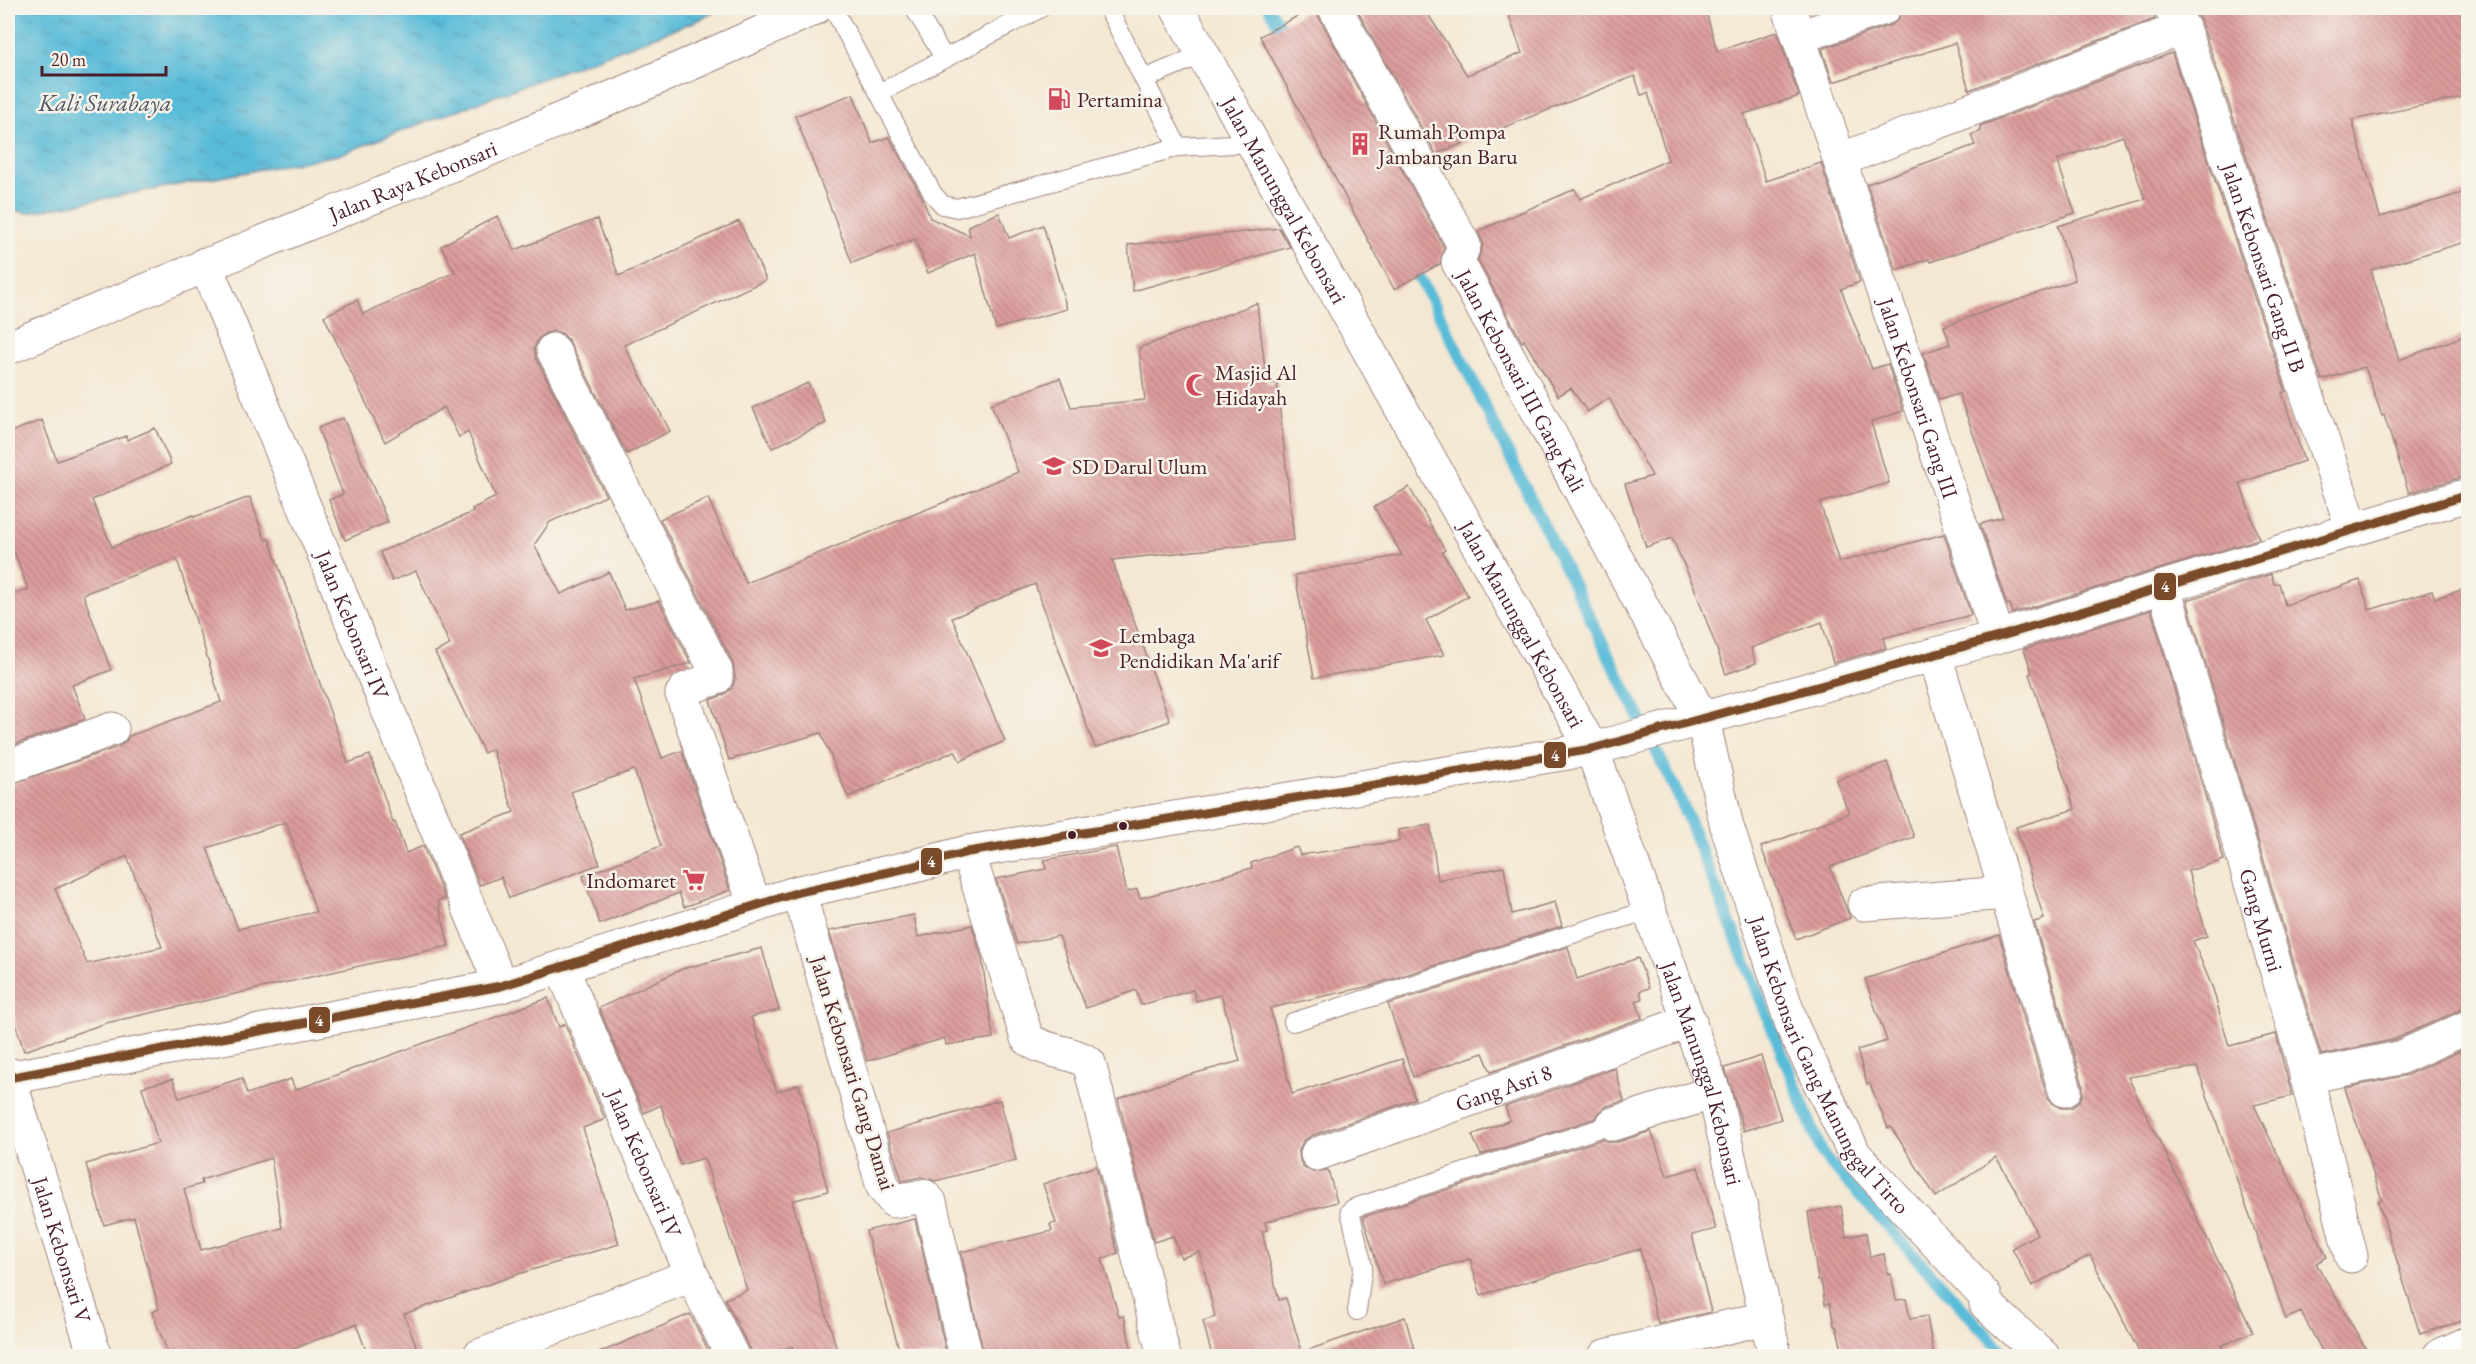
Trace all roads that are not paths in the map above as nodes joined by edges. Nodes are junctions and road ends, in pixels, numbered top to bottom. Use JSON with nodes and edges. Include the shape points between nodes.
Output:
{"nodes":[{"id":1,"x":815,"y":8,"type":"edge"},
{"id":2,"x":833,"y":8,"type":"edge"},
{"id":3,"x":914,"y":8,"type":"edge"},
{"id":4,"x":1041,"y":8,"type":"edge"},
{"id":5,"x":1108,"y":8,"type":"edge"},
{"id":6,"x":1177,"y":8,"type":"edge"},
{"id":7,"x":1335,"y":8,"type":"edge"},
{"id":8,"x":1884,"y":8,"type":"edge"},
{"id":9,"x":2177,"y":18,"type":"edge"},
{"id":10,"x":1794,"y":22,"type":"edge"},
{"id":11,"x":1203,"y":54,"type":"junction"},
{"id":12,"x":945,"y":59,"type":"junction"},
{"id":13,"x":1144,"y":80,"type":"junction"},
{"id":14,"x":879,"y":93,"type":"junction"},
{"id":15,"x":1252,"y":143,"type":"junction"},
{"id":16,"x":1178,"y":147,"type":"junction"},
{"id":17,"x":1840,"y":160,"type":"junction"},
{"id":18,"x":206,"y":264,"type":"junction"},
{"id":19,"x":8,"y":348,"type":"edge"},
{"id":20,"x":553,"y":350,"type":"dead end"},
{"id":21,"x":2469,"y":495,"type":"edge"},
{"id":22,"x":2353,"y":530,"type":"junction"},
{"id":23,"x":2164,"y":588,"type":"junction"},
{"id":24,"x":1998,"y":637,"type":"junction"},
{"id":25,"x":1935,"y":655,"type":"junction"},
{"id":26,"x":1694,"y":722,"type":"junction"},
{"id":27,"x":112,"y":729,"type":"dead end"},
{"id":28,"x":1592,"y":749,"type":"junction"},
{"id":29,"x":8,"y":767,"type":"edge"},
{"id":30,"x":968,"y":852,"type":"junction"},
{"id":31,"x":799,"y":892,"type":"junction"},
{"id":32,"x":2006,"y":893,"type":"junction"},
{"id":33,"x":1864,"y":904,"type":"dead end"},
{"id":34,"x":755,"y":906,"type":"junction"},
{"id":35,"x":1649,"y":910,"type":"junction"},
{"id":36,"x":562,"y":968,"type":"junction"},
{"id":37,"x":501,"y":986,"type":"junction"},
{"id":38,"x":1690,"y":1021,"type":"junction"},
{"id":39,"x":1293,"y":1022,"type":"dead end"},
{"id":40,"x":2469,"y":1027,"type":"edge"},
{"id":41,"x":8,"y":1077,"type":"edge"},
{"id":42,"x":2306,"y":1077,"type":"junction"},
{"id":43,"x":2065,"y":1090,"type":"dead end"},
{"id":44,"x":1714,"y":1092,"type":"junction"},
{"id":45,"x":1613,"y":1124,"type":"joint"},
{"id":46,"x":1317,"y":1154,"type":"dead end"},
{"id":47,"x":2351,"y":1256,"type":"dead end"},
{"id":48,"x":692,"y":1275,"type":"junction"},
{"id":49,"x":1357,"y":1311,"type":"dead end"},
{"id":50,"x":1765,"y":1318,"type":"junction"},
{"id":51,"x":2469,"y":1343,"type":"edge"},
{"id":52,"x":95,"y":1356,"type":"edge"},
{"id":53,"x":479,"y":1356,"type":"edge"},
{"id":54,"x":732,"y":1356,"type":"edge"},
{"id":55,"x":966,"y":1356,"type":"edge"},
{"id":56,"x":1164,"y":1356,"type":"edge"},
{"id":57,"x":1605,"y":1356,"type":"edge"},
{"id":58,"x":1774,"y":1356,"type":"edge"},
{"id":59,"x":2043,"y":1356,"type":"edge"},
{"id":60,"x":2439,"y":1356,"type":"edge"}],
"edges":[{"from":1,"to":18,"type":"street","name":"Jalan Raya Kebonsari","via":[[454,165]]},
{"from":2,"to":14,"type":"lane"},
{"from":3,"to":12,"type":"lane"},
{"from":4,"to":12,"type":"lane"},
{"from":5,"to":13,"type":"lane"},
{"from":6,"to":11,"type":"street","name":"Jalan Manunggal Kebonsari"},
{"from":7,"to":26,"type":"street","name":"Jalan Kebonsari III Gang Kali","via":[[1464,245],[1458,262]]},
{"from":8,"to":10,"type":"street","name":"Jalan Kebonsari Gang III"},
{"from":9,"to":17,"type":"street"},
{"from":9,"to":22,"type":"street","name":"Jalan Kebonsari Gang II B"},
{"from":10,"to":17,"type":"street","name":"Jalan Kebonsari Gang III"},
{"from":11,"to":13,"type":"lane"},
{"from":11,"to":15,"type":"street","name":"Jalan Manunggal Kebonsari"},
{"from":12,"to":14,"type":"lane"},
{"from":13,"to":16,"type":"lane"},
{"from":14,"to":16,"type":"lane","via":[[933,194],[943,205],[957,208]]},
{"from":15,"to":16,"type":"lane"},
{"from":15,"to":28,"type":"street","name":"Jalan Manunggal Kebonsari"},
{"from":17,"to":24,"type":"street","name":"Jalan Kebonsari Gang III"},
{"from":18,"to":19,"type":"street","name":"Jalan Raya Kebonsari"},
{"from":18,"to":37,"type":"street","name":"Jalan Kebonsari IV"},
{"from":20,"to":34,"type":"street","via":[[716,671],[716,678],[682,694]]},
{"from":21,"to":22,"type":"street"},
{"from":22,"to":23,"type":"street"},
{"from":23,"to":24,"type":"street"},
{"from":23,"to":42,"type":"street","name":"Gang Murni"},
{"from":24,"to":25,"type":"street"},
{"from":25,"to":26,"type":"street"},
{"from":25,"to":32,"type":"street"},
{"from":26,"to":28,"type":"street"},
{"from":26,"to":59,"type":"street","name":"Jalan Kebonsari Gang Manunggal Tirto","via":[[1793,1028],[1855,1155],[1985,1296],[1986,1304]]},
{"from":27,"to":29,"type":"street"},
{"from":28,"to":30,"type":"street"},
{"from":28,"to":35,"type":"street","name":"Jalan Manunggal Kebonsari"},
{"from":30,"to":31,"type":"street"},
{"from":30,"to":56,"type":"street","via":[[1027,1038],[1036,1045],[1078,1056],[1089,1063]]},
{"from":31,"to":34,"type":"street"},
{"from":31,"to":55,"type":"street","name":"Jalan Kebonsari Gang Damai","via":[[884,1186],[894,1201],[924,1196],[930,1202]]},
{"from":32,"to":33,"type":"street"},
{"from":32,"to":43,"type":"street"},
{"from":34,"to":36,"type":"street"},
{"from":35,"to":38,"type":"street","name":"Jalan Manunggal Kebonsari"},
{"from":35,"to":39,"type":"lane"},
{"from":36,"to":37,"type":"street"},
{"from":36,"to":48,"type":"street","name":"Jalan Kebonsari IV"},
{"from":37,"to":41,"type":"street"},
{"from":38,"to":44,"type":"street","name":"Jalan Manunggal Kebonsari"},
{"from":38,"to":46,"type":"street","name":"Gang Asri 8"},
{"from":40,"to":42,"type":"street","via":[[2399,1058]]},
{"from":41,"to":52,"type":"street","name":"Jalan Kebonsari V"},
{"from":42,"to":47,"type":"street","name":"Gang Murni"},
{"from":44,"to":45,"type":"street"},
{"from":44,"to":50,"type":"street","name":"Jalan Manunggal Kebonsari"},
{"from":45,"to":49,"type":"lane","via":[[1354,1208],[1350,1212],[1363,1266]]},
{"from":48,"to":53,"type":"street"},
{"from":48,"to":54,"type":"street","name":"Jalan Kebonsari IV"},
{"from":50,"to":57,"type":"street"},
{"from":50,"to":58,"type":"street","name":"Jalan Manunggal Kebonsari"},
{"from":51,"to":60,"type":"street"}]}
